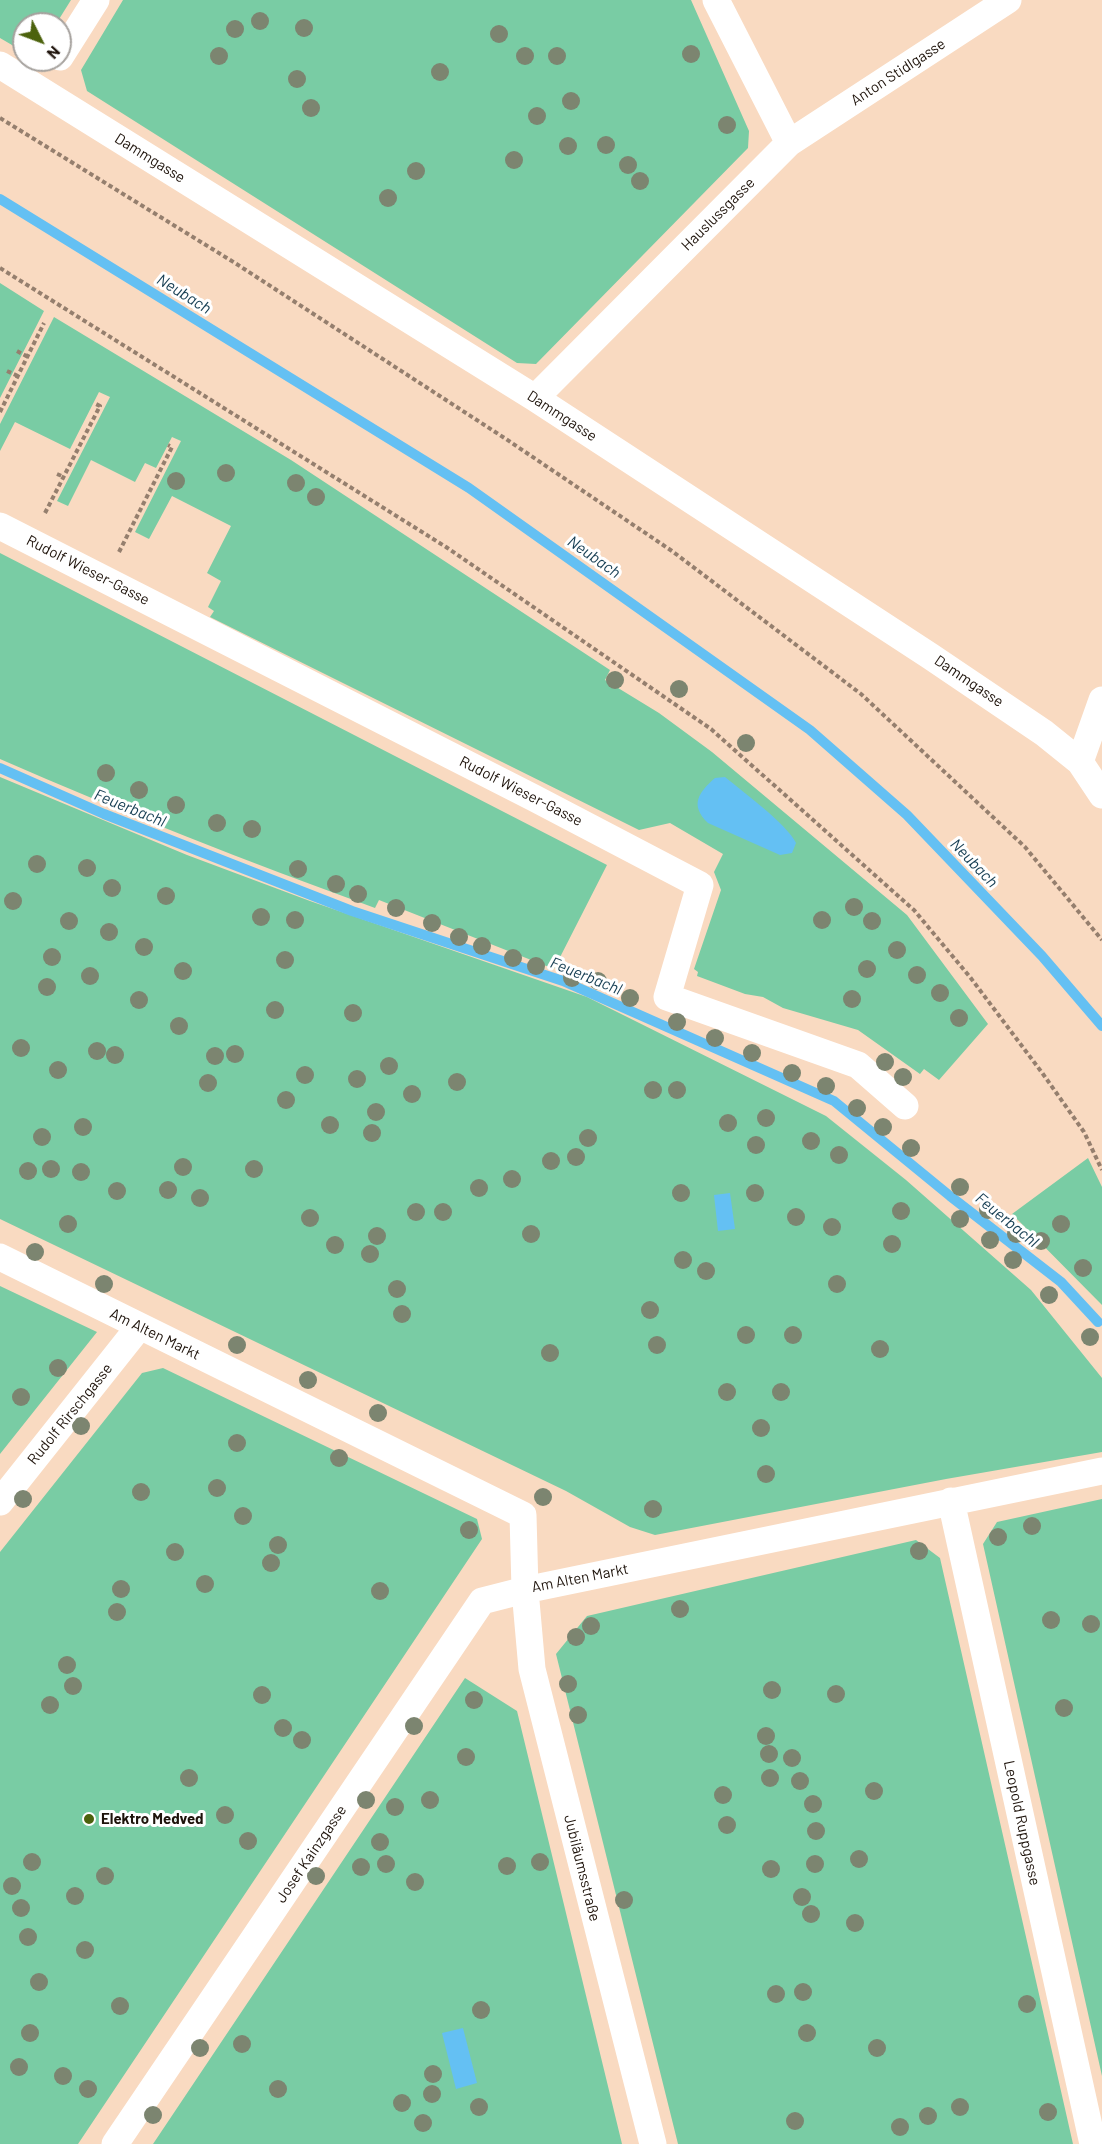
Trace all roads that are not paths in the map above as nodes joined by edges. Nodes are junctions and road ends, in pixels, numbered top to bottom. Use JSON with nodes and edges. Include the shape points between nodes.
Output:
{"nodes":[{"id":1,"x":96,"y":0,"type":"edge"},
{"id":2,"x":716,"y":0,"type":"edge"},
{"id":3,"x":1008,"y":0,"type":"edge"},
{"id":4,"x":72,"y":38,"type":"edge"},
{"id":5,"x":0,"y":65,"type":"edge"},
{"id":6,"x":50,"y":72,"type":"edge"},
{"id":7,"x":39,"y":89,"type":"junction"},
{"id":8,"x":789,"y":143,"type":"junction"},
{"id":9,"x":534,"y":398,"type":"junction"},
{"id":10,"x":0,"y":526,"type":"edge"},
{"id":11,"x":1102,"y":700,"type":"edge"},
{"id":12,"x":1080,"y":762,"type":"junction"},
{"id":13,"x":1102,"y":795,"type":"edge"},
{"id":14,"x":905,"y":1106,"type":"dead end"},
{"id":15,"x":0,"y":1257,"type":"edge"},
{"id":16,"x":140,"y":1327,"type":"junction"},
{"id":17,"x":1102,"y":1471,"type":"edge"},
{"id":18,"x":951,"y":1501,"type":"junction"},
{"id":19,"x":0,"y":1502,"type":"edge"},
{"id":20,"x":525,"y":1590,"type":"junction"},
{"id":21,"x":115,"y":2144,"type":"edge"},
{"id":22,"x":653,"y":2144,"type":"edge"},
{"id":23,"x":1093,"y":2144,"type":"edge"}],
"edges":[{"from":1,"to":4,"type":"street"},
{"from":2,"to":8,"type":"street"},
{"from":3,"to":8,"type":"street","name":"Anton Stidlgasse"},
{"from":5,"to":7,"type":"street","name":"Dammgasse"},
{"from":6,"to":7,"type":"street"},
{"from":7,"to":9,"type":"street","name":"Dammgasse"},
{"from":8,"to":9,"type":"street","name":"Hauslussgasse"},
{"from":9,"to":12,"type":"street","name":"Dammgasse","via":[[1007,706]]},
{"from":10,"to":14,"type":"street","name":"Rudolf Wieser-Gasse","via":[[700,885],[667,997],[858,1065]]},
{"from":11,"to":12,"type":"street"},
{"from":12,"to":13,"type":"street","name":"Dammgasse"},
{"from":15,"to":16,"type":"street","name":"Am Alten Markt"},
{"from":16,"to":19,"type":"street","name":"Rudolf Rirschgasse"},
{"from":16,"to":20,"type":"street","name":"Am Alten Markt","via":[[523,1515]]},
{"from":17,"to":18,"type":"street","name":"Am Alten Markt"},
{"from":18,"to":20,"type":"street","name":"Am Alten Markt"},
{"from":18,"to":23,"type":"street","name":"Leopold Ruppgasse"},
{"from":20,"to":21,"type":"street","name":"Josef Kainzgasse","via":[[482,1601]]},
{"from":20,"to":22,"type":"street","name":"Jubiläumsstraße","via":[[532,1669]]}]}
